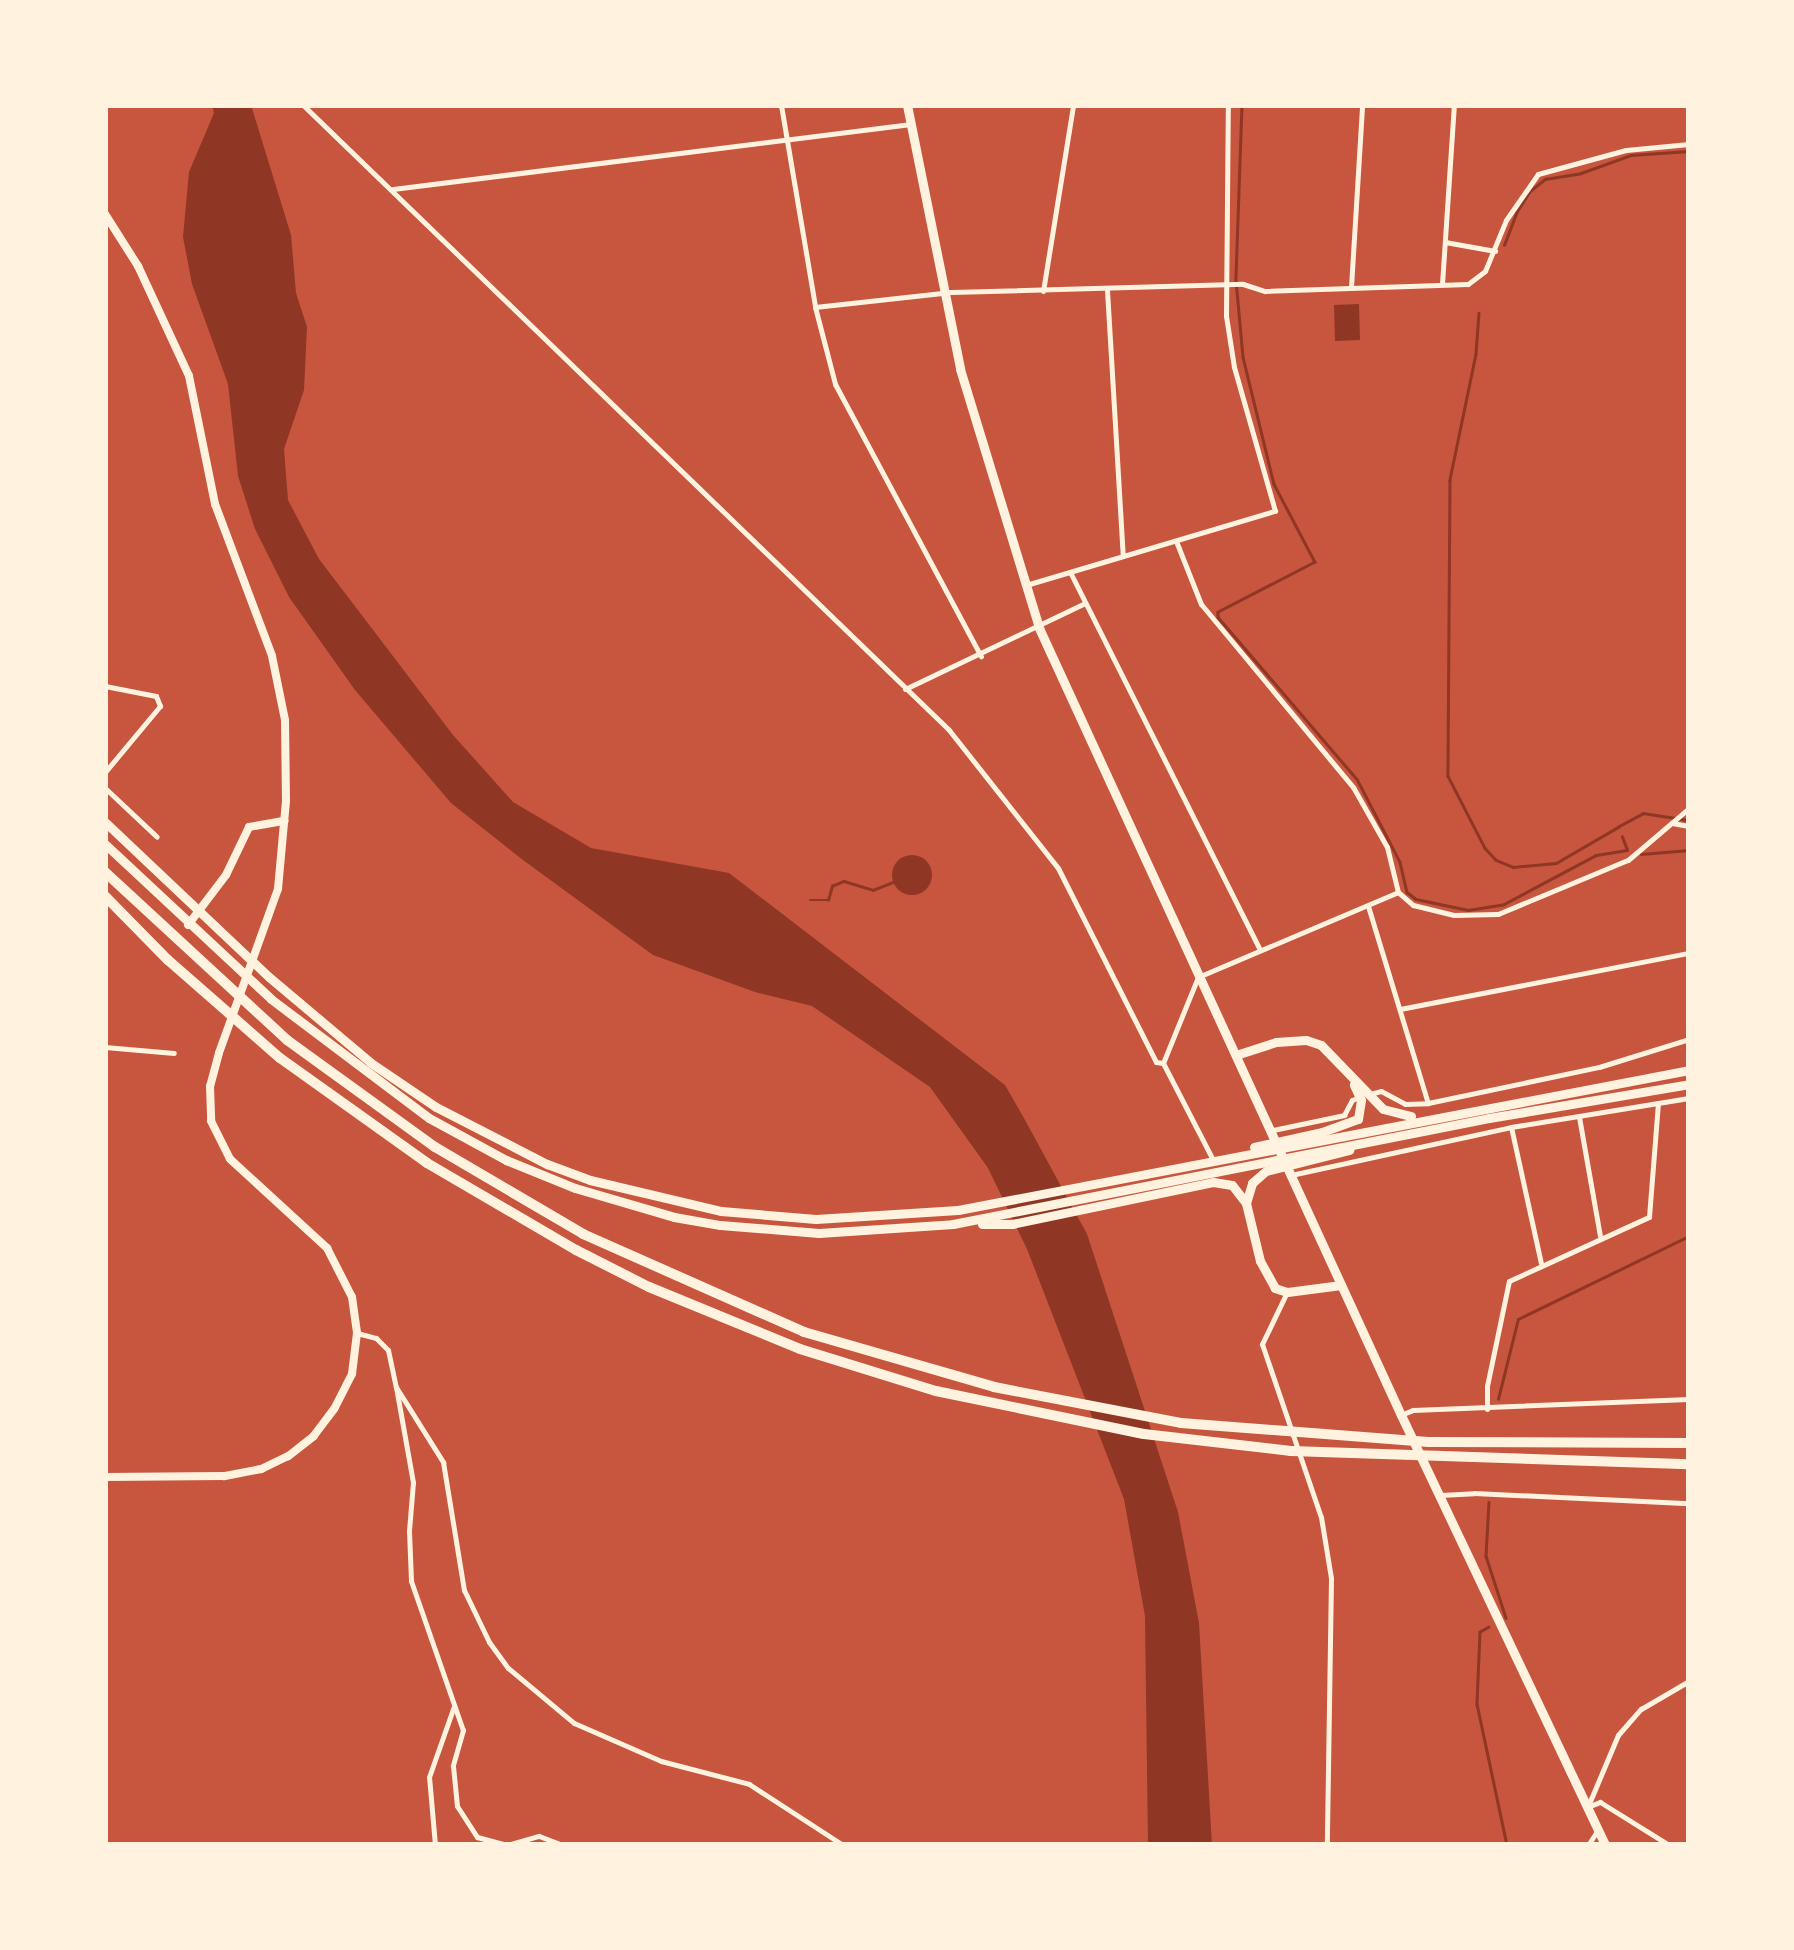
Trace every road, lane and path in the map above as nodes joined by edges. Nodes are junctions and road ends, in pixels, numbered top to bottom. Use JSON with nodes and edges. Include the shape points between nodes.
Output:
{"nodes":[{"id":1,"x":303,"y":105,"type":"edge"},
{"id":2,"x":781,"y":105,"type":"edge"},
{"id":3,"x":907,"y":105,"type":"edge"},
{"id":4,"x":1073,"y":105,"type":"edge"},
{"id":5,"x":1228,"y":105,"type":"edge"},
{"id":6,"x":1362,"y":105,"type":"edge"},
{"id":7,"x":1454,"y":105,"type":"edge"},
{"id":8,"x":911,"y":124,"type":"junction"},
{"id":9,"x":786,"y":141,"type":"junction"},
{"id":10,"x":1689,"y":144,"type":"edge"},
{"id":11,"x":393,"y":190,"type":"junction"},
{"id":12,"x":105,"y":214,"type":"edge"},
{"id":13,"x":1446,"y":242,"type":"junction"},
{"id":14,"x":1495,"y":252,"type":"junction"},
{"id":15,"x":1226,"y":284,"type":"junction"},
{"id":16,"x":1442,"y":284,"type":"junction"},
{"id":17,"x":1351,"y":287,"type":"junction"},
{"id":18,"x":1107,"y":290,"type":"junction"},
{"id":19,"x":1043,"y":291,"type":"junction"},
{"id":20,"x":943,"y":292,"type":"junction"},
{"id":21,"x":815,"y":308,"type":"junction"},
{"id":22,"x":1176,"y":541,"type":"junction"},
{"id":23,"x":1123,"y":556,"type":"junction"},
{"id":24,"x":1070,"y":572,"type":"junction"},
{"id":25,"x":1024,"y":585,"type":"junction"},
{"id":26,"x":1085,"y":604,"type":"junction"},
{"id":27,"x":1039,"y":628,"type":"junction"},
{"id":28,"x":981,"y":656,"type":"junction"},
{"id":29,"x":105,"y":686,"type":"edge"},
{"id":30,"x":905,"y":689,"type":"junction"},
{"id":31,"x":105,"y":772,"type":"edge"},
{"id":32,"x":105,"y":788,"type":"edge"},
{"id":33,"x":1689,"y":808,"type":"edge"},
{"id":34,"x":105,"y":822,"type":"edge"},
{"id":35,"x":284,"y":822,"type":"junction"},
{"id":36,"x":1672,"y":822,"type":"junction"},
{"id":37,"x":1689,"y":826,"type":"edge"},
{"id":38,"x":157,"y":837,"type":"dead end"},
{"id":39,"x":105,"y":844,"type":"edge"},
{"id":40,"x":105,"y":872,"type":"edge"},
{"id":41,"x":1398,"y":892,"type":"junction"},
{"id":42,"x":105,"y":896,"type":"edge"},
{"id":43,"x":1368,"y":906,"type":"junction"},
{"id":44,"x":197,"y":913,"type":"junction"},
{"id":45,"x":188,"y":925,"type":"junction"},
{"id":46,"x":1260,"y":949,"type":"junction"},
{"id":47,"x":1689,"y":953,"type":"edge"},
{"id":48,"x":1198,"y":977,"type":"junction"},
{"id":49,"x":1400,"y":1009,"type":"junction"},
{"id":50,"x":1688,"y":1044,"type":"edge"},
{"id":51,"x":105,"y":1048,"type":"edge"},
{"id":52,"x":174,"y":1053,"type":"dead end"},
{"id":53,"x":1236,"y":1055,"type":"junction"},
{"id":54,"x":1162,"y":1063,"type":"junction"},
{"id":55,"x":1689,"y":1070,"type":"edge"},
{"id":56,"x":1689,"y":1084,"type":"edge"},
{"id":57,"x":1359,"y":1089,"type":"junction"},
{"id":58,"x":1689,"y":1098,"type":"edge"},
{"id":59,"x":1428,"y":1103,"type":"junction"},
{"id":60,"x":1658,"y":1104,"type":"junction"},
{"id":61,"x":1428,"y":1116,"type":"junction"},
{"id":62,"x":1579,"y":1116,"type":"junction"},
{"id":63,"x":1309,"y":1123,"type":"junction"},
{"id":64,"x":1511,"y":1127,"type":"junction"},
{"id":65,"x":1270,"y":1131,"type":"junction"},
{"id":66,"x":1266,"y":1146,"type":"junction"},
{"id":67,"x":1214,"y":1160,"type":"junction"},
{"id":68,"x":1275,"y":1164,"type":"junction"},
{"id":69,"x":1326,"y":1166,"type":"junction"},
{"id":70,"x":1291,"y":1176,"type":"junction"},
{"id":71,"x":1197,"y":1182,"type":"junction"},
{"id":72,"x":1246,"y":1202,"type":"junction"},
{"id":73,"x":1600,"y":1236,"type":"junction"},
{"id":74,"x":1541,"y":1263,"type":"junction"},
{"id":75,"x":1341,"y":1284,"type":"junction"},
{"id":76,"x":1287,"y":1292,"type":"junction"},
{"id":77,"x":357,"y":1333,"type":"junction"},
{"id":78,"x":396,"y":1387,"type":"junction"},
{"id":79,"x":1689,"y":1399,"type":"edge"},
{"id":80,"x":1486,"y":1410,"type":"junction"},
{"id":81,"x":1402,"y":1415,"type":"junction"},
{"id":82,"x":1689,"y":1443,"type":"edge"},
{"id":83,"x":1689,"y":1464,"type":"edge"},
{"id":84,"x":105,"y":1477,"type":"edge"},
{"id":85,"x":1440,"y":1495,"type":"junction"},
{"id":86,"x":1689,"y":1504,"type":"edge"},
{"id":87,"x":1689,"y":1681,"type":"edge"},
{"id":88,"x":455,"y":1703,"type":"junction"},
{"id":89,"x":1586,"y":1808,"type":"junction"},
{"id":90,"x":1598,"y":1829,"type":"junction"},
{"id":91,"x":832,"y":1842,"type":"edge"},
{"id":92,"x":435,"y":1845,"type":"edge"},
{"id":93,"x":506,"y":1845,"type":"edge"},
{"id":94,"x":563,"y":1845,"type":"edge"},
{"id":95,"x":843,"y":1845,"type":"edge"},
{"id":96,"x":1327,"y":1845,"type":"edge"},
{"id":97,"x":1588,"y":1845,"type":"edge"},
{"id":98,"x":1606,"y":1845,"type":"edge"},
{"id":99,"x":1668,"y":1845,"type":"edge"}],
"edges":[{"from":1,"to":11,"type":"street"},
{"from":2,"to":9,"type":"street"},
{"from":3,"to":8,"type":"highway"},
{"from":4,"to":19,"type":"street"},
{"from":5,"to":15,"type":"street"},
{"from":6,"to":17,"type":"street"},
{"from":7,"to":13,"type":"street"},
{"from":8,"to":9,"type":"street"},
{"from":8,"to":20,"type":"highway"},
{"from":9,"to":11,"type":"street"},
{"from":9,"to":21,"type":"street"},
{"from":10,"to":14,"type":"street","via":[[1626,150],[1538,174],[1517,200]]},
{"from":11,"to":30,"type":"street"},
{"from":12,"to":35,"type":"main road","via":[[138,266],[190,376],[214,504],[280,690]]},
{"from":13,"to":14,"type":"street"},
{"from":13,"to":16,"type":"street"},
{"from":14,"to":16,"type":"street","via":[[1475,281]]},
{"from":15,"to":17,"type":"street","via":[[1264,292]]},
{"from":15,"to":18,"type":"street"},
{"from":15,"to":22,"type":"street","via":[[1234,366],[1275,511]]},
{"from":16,"to":17,"type":"street"},
{"from":18,"to":19,"type":"street"},
{"from":18,"to":23,"type":"street"},
{"from":19,"to":20,"type":"street"},
{"from":20,"to":21,"type":"street"},
{"from":20,"to":25,"type":"highway"},
{"from":21,"to":28,"type":"street","via":[[835,384]]},
{"from":22,"to":23,"type":"street"},
{"from":22,"to":41,"type":"street","via":[[1201,604],[1353,787],[1387,846]]},
{"from":23,"to":24,"type":"street"},
{"from":24,"to":25,"type":"street"},
{"from":24,"to":26,"type":"street"},
{"from":25,"to":27,"type":"highway"},
{"from":26,"to":27,"type":"street"},
{"from":26,"to":46,"type":"street"},
{"from":27,"to":28,"type":"street"},
{"from":27,"to":48,"type":"highway"},
{"from":28,"to":30,"type":"street"},
{"from":29,"to":31,"type":"street","via":[[156,696],[160,706]]},
{"from":30,"to":54,"type":"street","via":[[950,730],[1033,830]]},
{"from":32,"to":38,"type":"street"},
{"from":33,"to":36,"type":"street"},
{"from":34,"to":44,"type":"highway"},
{"from":35,"to":44,"type":"main road","via":[[249,826],[226,875]]},
{"from":35,"to":77,"type":"main road","via":[[278,889],[219,1052],[211,1121],[222,1147],[328,1248],[352,1297]]},
{"from":36,"to":37,"type":"street"},
{"from":36,"to":41,"type":"street","via":[[1628,860],[1498,914],[1428,911]]},
{"from":39,"to":45,"type":"highway"},
{"from":40,"to":82,"type":"highway","via":[[286,1040],[358,1096],[484,1178],[664,1274],[804,1332],[994,1387],[1138,1416],[1428,1442]]},
{"from":41,"to":43,"type":"street"},
{"from":42,"to":83,"type":"highway","via":[[280,1058],[428,1164],[649,1287],[800,1348],[1010,1409],[1144,1434],[1291,1451]]},
{"from":43,"to":46,"type":"street"},
{"from":43,"to":49,"type":"street"},
{"from":44,"to":45,"type":"main road"},
{"from":44,"to":67,"type":"highway","via":[[372,1063],[490,1136],[590,1180],[692,1206],[773,1217],[916,1215]]},
{"from":45,"to":71,"type":"highway","via":[[333,1049],[471,1143],[613,1201],[690,1220],[874,1231]]},
{"from":46,"to":48,"type":"street"},
{"from":47,"to":49,"type":"street"},
{"from":48,"to":53,"type":"highway"},
{"from":48,"to":54,"type":"street"},
{"from":49,"to":59,"type":"street"},
{"from":50,"to":59,"type":"street"},
{"from":51,"to":52,"type":"street"},
{"from":53,"to":57,"type":"highway","via":[[1306,1040],[1321,1046]]},
{"from":53,"to":65,"type":"highway"},
{"from":54,"to":67,"type":"street"},
{"from":55,"to":61,"type":"highway"},
{"from":56,"to":68,"type":"highway"},
{"from":57,"to":61,"type":"highway","via":[[1383,1109]]},
{"from":57,"to":66,"type":"highway","via":[[1358,1119]]},
{"from":58,"to":60,"type":"street"},
{"from":59,"to":63,"type":"street","via":[[1405,1104],[1382,1091],[1352,1100],[1344,1114]]},
{"from":60,"to":62,"type":"street"},
{"from":60,"to":73,"type":"street","via":[[1649,1217]]},
{"from":61,"to":66,"type":"highway"},
{"from":62,"to":64,"type":"street"},
{"from":62,"to":73,"type":"street"},
{"from":63,"to":65,"type":"street"},
{"from":63,"to":69,"type":"street"},
{"from":64,"to":69,"type":"street"},
{"from":64,"to":74,"type":"street"},
{"from":65,"to":70,"type":"highway"},
{"from":66,"to":67,"type":"highway"},
{"from":68,"to":71,"type":"highway"},
{"from":68,"to":72,"type":"highway","via":[[1252,1182]]},
{"from":69,"to":70,"type":"street"},
{"from":70,"to":75,"type":"highway"},
{"from":71,"to":72,"type":"highway","via":[[1232,1185]]},
{"from":72,"to":76,"type":"highway","via":[[1267,1280]]},
{"from":73,"to":74,"type":"street"},
{"from":74,"to":80,"type":"street","via":[[1509,1281]]},
{"from":75,"to":76,"type":"highway"},
{"from":75,"to":81,"type":"highway"},
{"from":76,"to":96,"type":"street","via":[[1262,1344],[1321,1517],[1331,1578]]},
{"from":77,"to":78,"type":"street","via":[[388,1350]]},
{"from":77,"to":84,"type":"main road","via":[[352,1374],[334,1410],[288,1456],[224,1476]]},
{"from":78,"to":88,"type":"street","via":[[414,1482],[412,1581]]},
{"from":78,"to":91,"type":"street","via":[[443,1462],[464,1590],[508,1668],[574,1723],[660,1761],[750,1784]]},
{"from":79,"to":80,"type":"street"},
{"from":80,"to":81,"type":"street"},
{"from":81,"to":85,"type":"highway"},
{"from":85,"to":86,"type":"street"},
{"from":85,"to":89,"type":"highway"},
{"from":87,"to":89,"type":"street","via":[[1641,1709],[1618,1735]]},
{"from":88,"to":92,"type":"street","via":[[429,1776]]},
{"from":88,"to":93,"type":"street","via":[[463,1730],[452,1766],[458,1806],[476,1837]]},
{"from":89,"to":90,"type":"highway"},
{"from":89,"to":99,"type":"street","via":[[1600,1802]]},
{"from":90,"to":97,"type":"street"},
{"from":90,"to":98,"type":"highway"},
{"from":91,"to":95,"type":"street"},
{"from":93,"to":94,"type":"street","via":[[539,1836]]}]}
